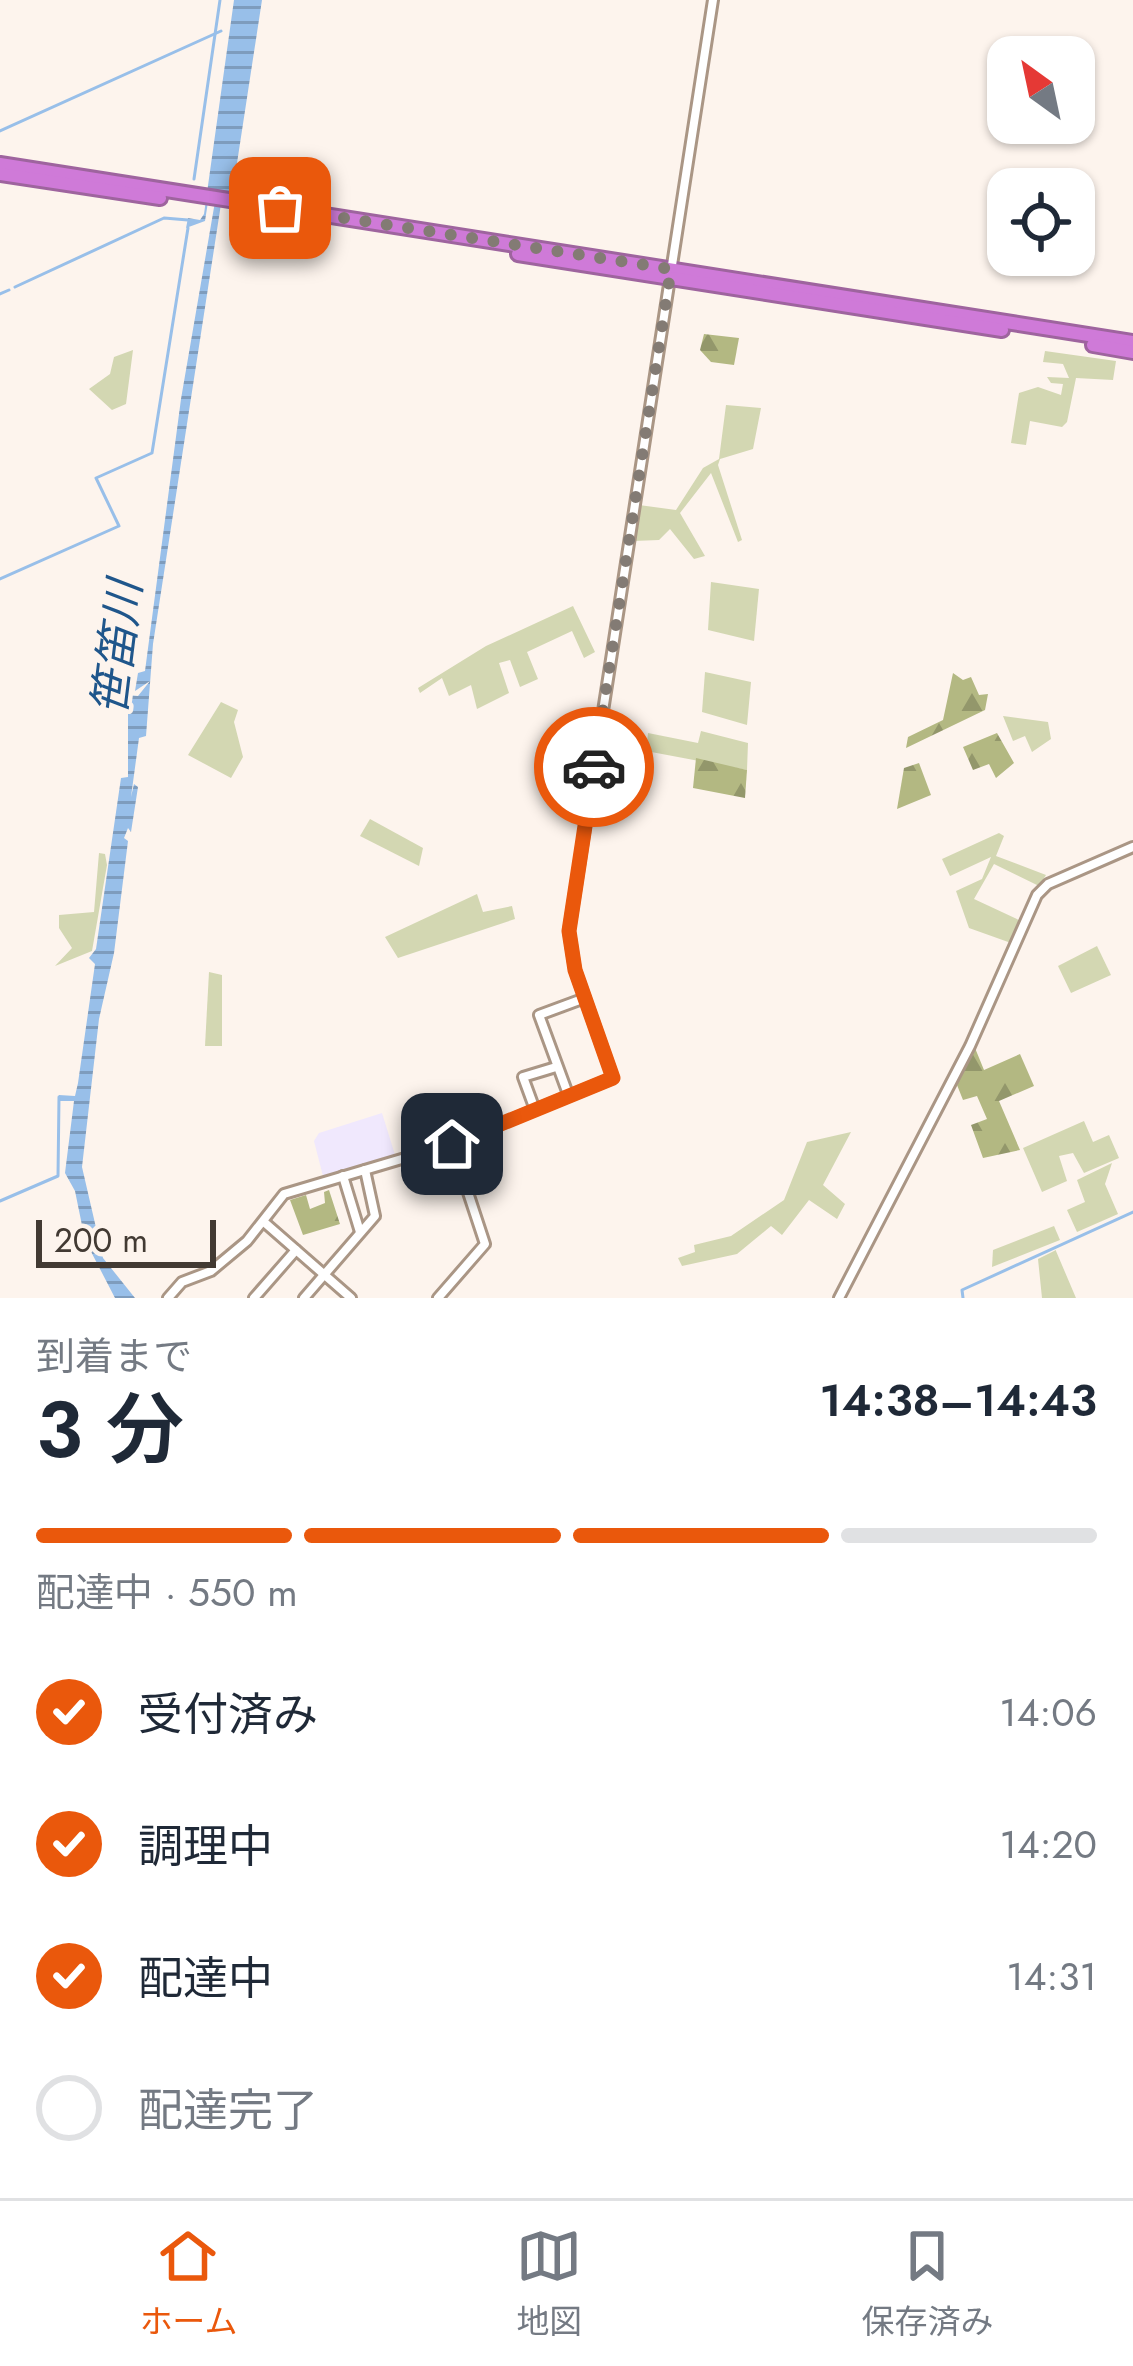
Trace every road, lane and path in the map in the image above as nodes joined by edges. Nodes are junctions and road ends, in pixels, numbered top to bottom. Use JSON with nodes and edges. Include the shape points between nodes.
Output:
{"nodes":[{"id":1,"x":713,"y":0,"type":"edge"},
{"id":2,"x":0,"y":164,"type":"edge"},
{"id":3,"x":0,"y":174,"type":"edge"},
{"id":4,"x":190,"y":198,"type":"junction"},
{"id":5,"x":671,"y":274,"type":"junction"},
{"id":6,"x":1133,"y":342,"type":"edge"},
{"id":7,"x":1133,"y":352,"type":"edge"},
{"id":8,"x":1133,"y":847,"type":"edge"},
{"id":9,"x":585,"y":998,"type":"junction"},
{"id":10,"x":556,"y":1067,"type":"junction"},
{"id":11,"x":568,"y":1094,"type":"junction"},
{"id":12,"x":534,"y":1107,"type":"junction"},
{"id":13,"x":452,"y":1144,"type":"junction"},
{"id":14,"x":365,"y":1170,"type":"junction"},
{"id":15,"x":343,"y":1176,"type":"junction"},
{"id":16,"x":263,"y":1222,"type":"junction"},
{"id":17,"x":360,"y":1234,"type":"junction"},
{"id":18,"x":296,"y":1250,"type":"junction"},
{"id":19,"x":325,"y":1274,"type":"junction"},
{"id":20,"x":168,"y":1298,"type":"edge"},
{"id":21,"x":254,"y":1298,"type":"edge"},
{"id":22,"x":304,"y":1298,"type":"edge"},
{"id":23,"x":351,"y":1298,"type":"edge"},
{"id":24,"x":438,"y":1298,"type":"edge"},
{"id":25,"x":839,"y":1298,"type":"edge"}],
"edges":[{"from":1,"to":5,"type":"street"},
{"from":2,"to":4,"type":"highway"},
{"from":3,"to":4,"type":"highway"},
{"from":4,"to":5,"type":"highway"},
{"from":5,"to":6,"type":"highway"},
{"from":5,"to":7,"type":"highway"},
{"from":5,"to":9,"type":"street","via":[[569,931]]},
{"from":8,"to":25,"type":"street","via":[[1037,895],[970,1046]]},
{"from":9,"to":10,"type":"street","via":[[539,1015]]},
{"from":9,"to":11,"type":"street","via":[[613,1078]]},
{"from":10,"to":11,"type":"street"},
{"from":10,"to":12,"type":"street","via":[[523,1078]]},
{"from":11,"to":12,"type":"street"},
{"from":12,"to":13,"type":"street"},
{"from":13,"to":14,"type":"street"},
{"from":13,"to":24,"type":"street","via":[[485,1244]]},
{"from":14,"to":15,"type":"street"},
{"from":14,"to":17,"type":"street","via":[[377,1211]]},
{"from":15,"to":16,"type":"street","via":[[284,1194]]},
{"from":15,"to":17,"type":"street"},
{"from":16,"to":18,"type":"street"},
{"from":16,"to":20,"type":"street"},
{"from":17,"to":19,"type":"street"},
{"from":18,"to":19,"type":"street"},
{"from":18,"to":21,"type":"street"},
{"from":19,"to":22,"type":"street"},
{"from":19,"to":23,"type":"street"}]}
